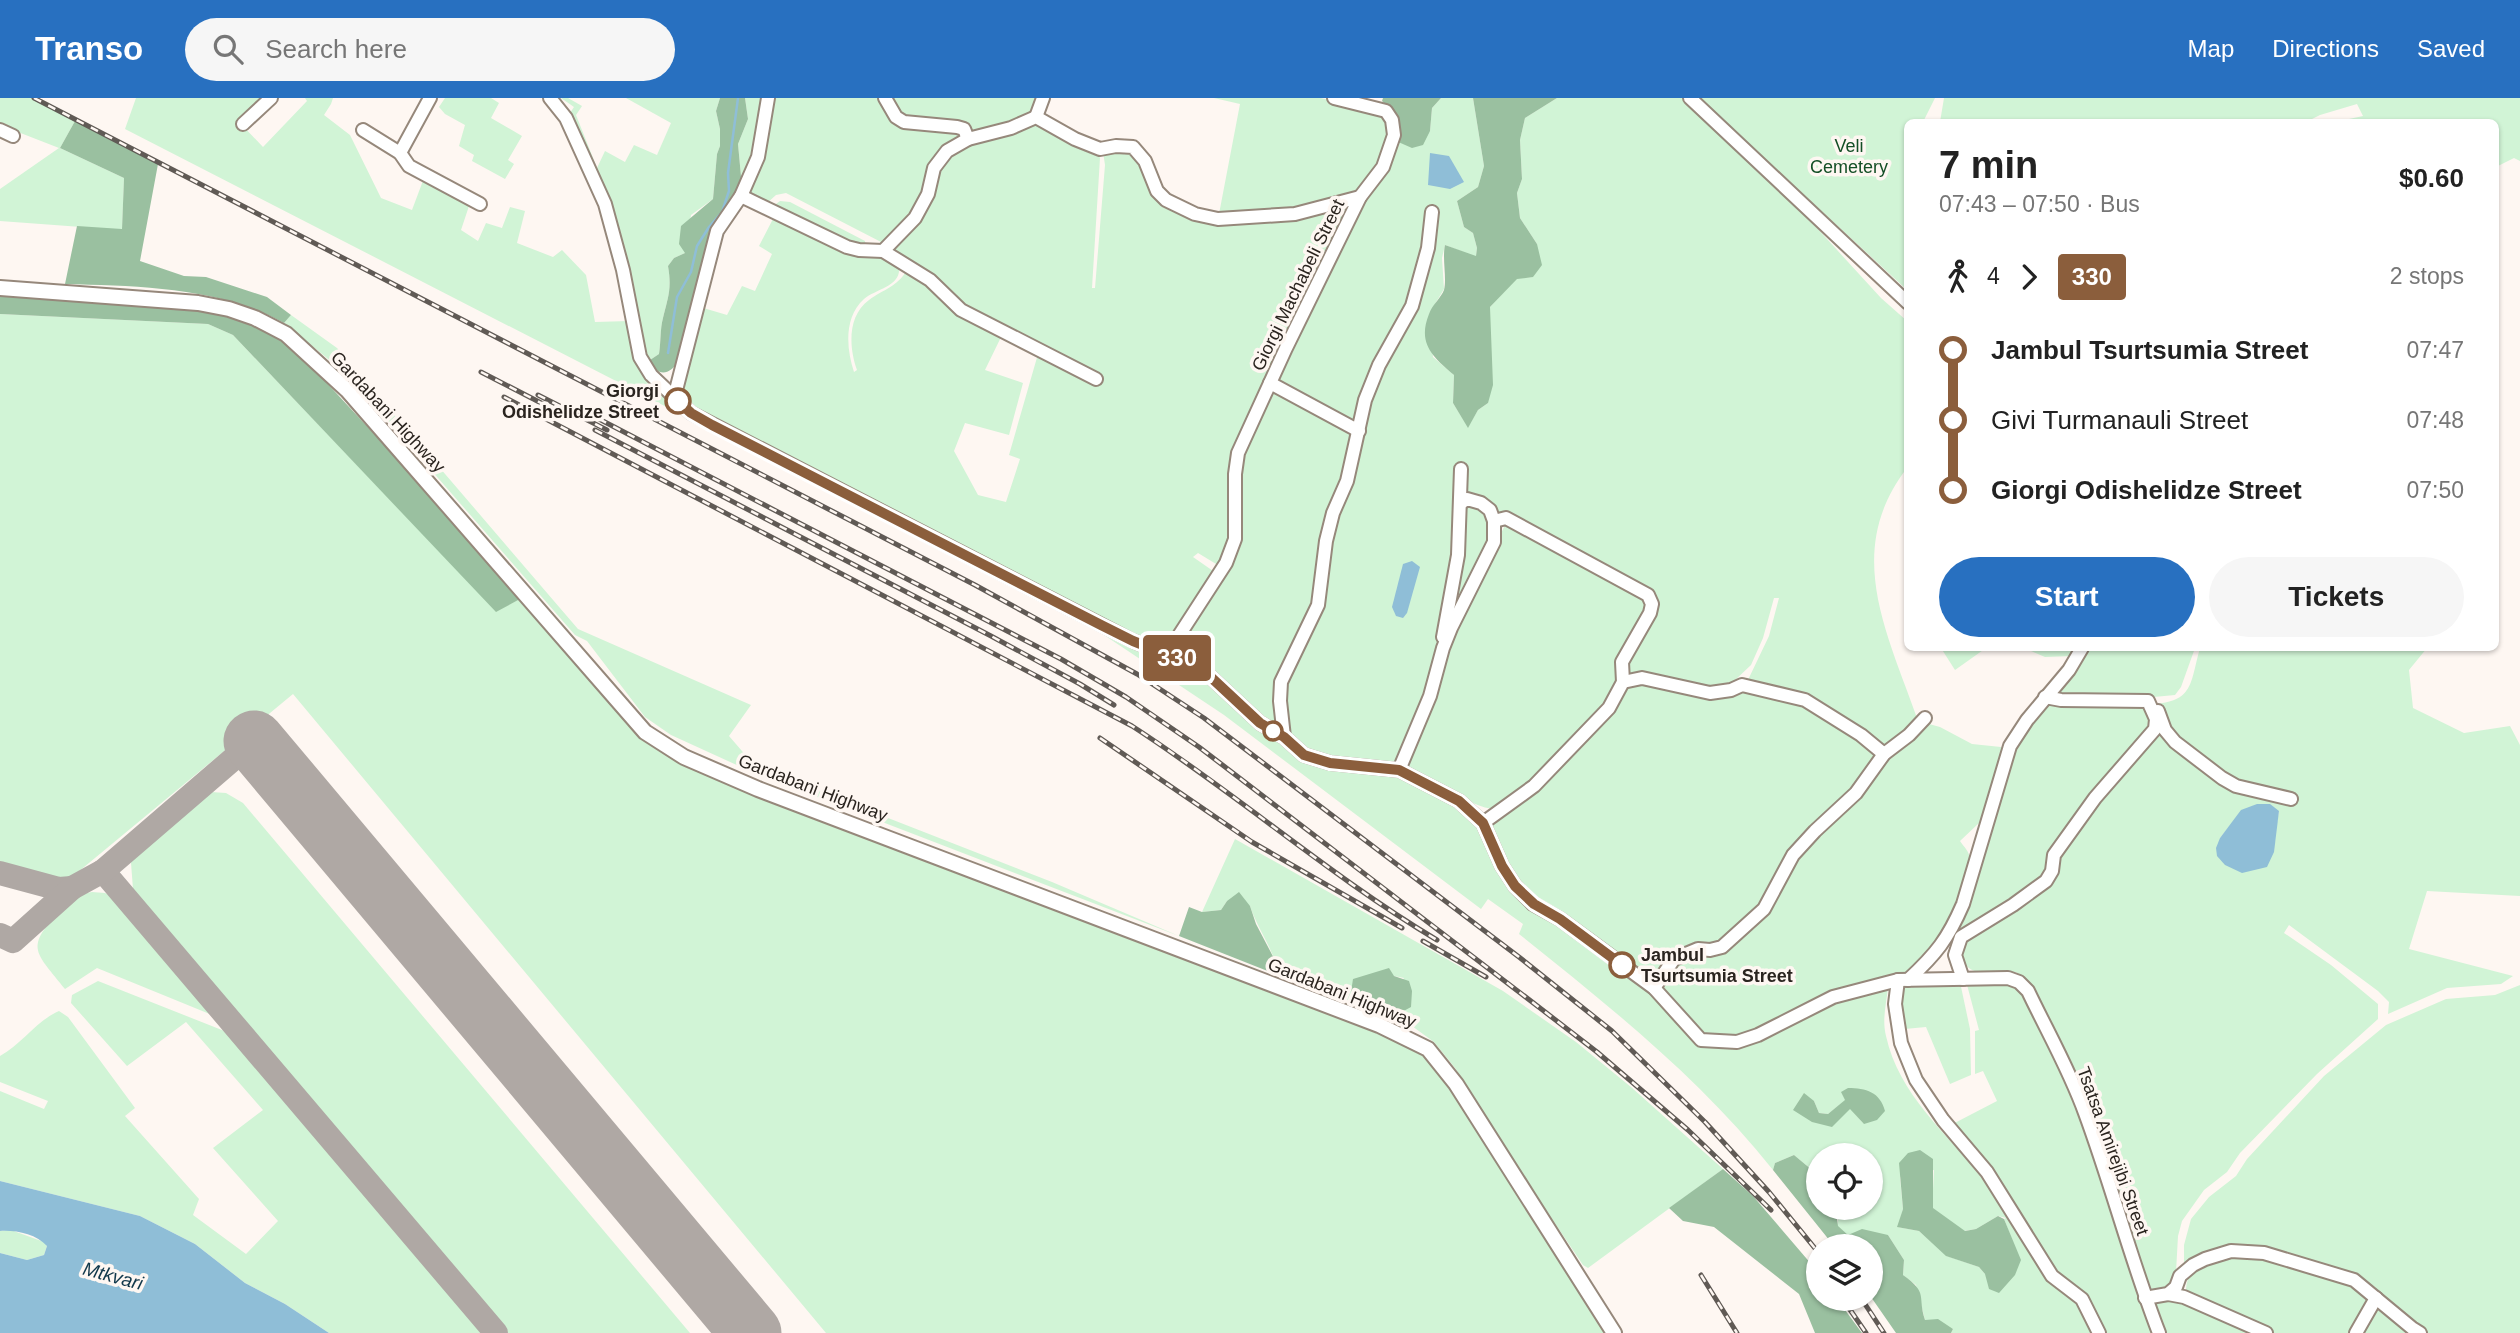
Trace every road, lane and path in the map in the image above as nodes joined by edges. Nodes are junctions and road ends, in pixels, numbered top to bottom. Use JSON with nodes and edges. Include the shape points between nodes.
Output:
{"nodes":[{"id":1,"x":271,"y":98,"type":"edge"},
{"id":2,"x":430,"y":98,"type":"edge"},
{"id":3,"x":550,"y":98,"type":"edge"},
{"id":4,"x":768,"y":98,"type":"edge"},
{"id":5,"x":885,"y":98,"type":"edge"},
{"id":6,"x":1042,"y":98,"type":"edge"},
{"id":7,"x":1334,"y":98,"type":"edge"},
{"id":8,"x":1690,"y":98,"type":"edge"},
{"id":9,"x":1036,"y":117,"type":"junction"},
{"id":10,"x":243,"y":124,"type":"dead end"},
{"id":11,"x":0,"y":130,"type":"edge"},
{"id":12,"x":363,"y":130,"type":"dead end"},
{"id":13,"x":13,"y":136,"type":"dead end"},
{"id":14,"x":968,"y":139,"type":"junction"},
{"id":15,"x":400,"y":153,"type":"junction"},
{"id":16,"x":741,"y":196,"type":"junction"},
{"id":17,"x":1360,"y":197,"type":"junction"},
{"id":18,"x":480,"y":204,"type":"dead end"},
{"id":19,"x":1432,"y":212,"type":"dead end"},
{"id":20,"x":883,"y":251,"type":"junction"},
{"id":21,"x":0,"y":288,"type":"edge"},
{"id":22,"x":1904,"y":299,"type":"edge"},
{"id":23,"x":684,"y":359,"type":"junction"},
{"id":24,"x":651,"y":375,"type":"junction"},
{"id":25,"x":1096,"y":379,"type":"dead end"},
{"id":26,"x":1270,"y":383,"type":"junction"},
{"id":27,"x":674,"y":398,"type":"junction"},
{"id":28,"x":1359,"y":431,"type":"junction"},
{"id":29,"x":1461,"y":469,"type":"dead end"},
{"id":30,"x":1461,"y":503,"type":"junction"},
{"id":31,"x":1494,"y":521,"type":"junction"},
{"id":32,"x":1443,"y":648,"type":"junction"},
{"id":33,"x":2080,"y":651,"type":"edge"},
{"id":34,"x":1167,"y":654,"type":"junction"},
{"id":35,"x":1623,"y":682,"type":"junction"},
{"id":36,"x":2045,"y":697,"type":"junction"},
{"id":37,"x":2148,"y":701,"type":"junction"},
{"id":38,"x":1925,"y":718,"type":"dead end"},
{"id":39,"x":1284,"y":737,"type":"junction"},
{"id":40,"x":1884,"y":754,"type":"junction"},
{"id":41,"x":1399,"y":770,"type":"junction"},
{"id":42,"x":2291,"y":799,"type":"dead end"},
{"id":43,"x":1483,"y":823,"type":"junction"},
{"id":44,"x":1963,"y":979,"type":"junction"},
{"id":45,"x":1903,"y":980,"type":"junction"},
{"id":46,"x":1654,"y":988,"type":"junction"},
{"id":47,"x":2168,"y":1294,"type":"junction"},
{"id":48,"x":2145,"y":1298,"type":"junction"},
{"id":49,"x":2376,"y":1298,"type":"junction"},
{"id":50,"x":1614,"y":1333,"type":"edge"},
{"id":51,"x":2099,"y":1333,"type":"edge"},
{"id":52,"x":2159,"y":1333,"type":"edge"},
{"id":53,"x":2266,"y":1333,"type":"edge"},
{"id":54,"x":2356,"y":1333,"type":"edge"},
{"id":55,"x":2420,"y":1333,"type":"edge"}],
"edges":[{"from":1,"to":10,"type":"street"},
{"from":2,"to":15,"type":"street"},
{"from":3,"to":24,"type":"street","via":[[566,118],[605,204],[624,270],[640,357]]},
{"from":4,"to":16,"type":"street","via":[[758,157]]},
{"from":5,"to":14,"type":"street","via":[[904,122],[957,127],[964,129]]},
{"from":6,"to":9,"type":"street"},
{"from":7,"to":17,"type":"street","via":[[1386,111],[1392,120],[1394,135],[1383,167]]},
{"from":8,"to":22,"type":"street"},
{"from":9,"to":14,"type":"street"},
{"from":9,"to":17,"type":"street","name":"Giorgi Machabeli Street","via":[[1100,149],[1133,147],[1145,160],[1157,191],[1195,214],[1218,219],[1295,214]]},
{"from":11,"to":13,"type":"street"},
{"from":12,"to":15,"type":"street"},
{"from":14,"to":20,"type":"street","via":[[947,150],[934,168],[928,194],[915,218]]},
{"from":15,"to":18,"type":"street","via":[[409,166]]},
{"from":16,"to":20,"type":"street","via":[[848,247]]},
{"from":16,"to":23,"type":"street","via":[[717,230]]},
{"from":17,"to":26,"type":"street","name":"Giorgi Machabeli Street"},
{"from":19,"to":28,"type":"street","via":[[1428,248],[1412,306],[1379,365]]},
{"from":20,"to":25,"type":"street","via":[[930,280],[961,310]]},
{"from":21,"to":50,"type":"main road","name":"Gardabani Highway","via":[[178,301],[256,318],[286,334],[347,390],[645,732],[684,757],[1379,1025],[1427,1049],[1489,1133]]},
{"from":23,"to":24,"type":"street","via":[[671,377]]},
{"from":23,"to":27,"type":"street"},
{"from":24,"to":27,"type":"street"},
{"from":26,"to":28,"type":"street"},
{"from":26,"to":34,"type":"street","name":"Giorgi Machabeli Street","via":[[1238,453],[1235,539],[1226,564]]},
{"from":27,"to":34,"type":"street","via":[[712,425],[1101,625]]},
{"from":28,"to":39,"type":"street","via":[[1326,541],[1318,605],[1281,682]]},
{"from":29,"to":30,"type":"street"},
{"from":30,"to":31,"type":"street","via":[[1467,499],[1481,503]]},
{"from":30,"to":32,"type":"street"},
{"from":31,"to":32,"type":"street","via":[[1494,542]]},
{"from":31,"to":35,"type":"street","via":[[1506,519],[1648,595],[1650,612],[1622,662]]},
{"from":32,"to":41,"type":"street","via":[[1430,696]]},
{"from":33,"to":36,"type":"street"},
{"from":34,"to":39,"type":"street","via":[[1201,668],[1260,723]]},
{"from":35,"to":40,"type":"street","via":[[1642,678],[1710,694],[1742,685],[1805,700]]},
{"from":35,"to":43,"type":"street","via":[[1609,708],[1534,786]]},
{"from":36,"to":37,"type":"street"},
{"from":36,"to":45,"type":"street","via":[[2010,746],[1952,929],[1936,954]]},
{"from":37,"to":42,"type":"street","via":[[2175,742],[2222,778],[2236,786]]},
{"from":37,"to":44,"type":"street","via":[[2155,729],[2095,798],[2054,855],[2046,881],[1961,937],[1955,955]]},
{"from":38,"to":40,"type":"street"},
{"from":39,"to":41,"type":"street","via":[[1304,755],[1330,763]]},
{"from":40,"to":46,"type":"street","via":[[1856,793],[1793,855],[1764,909],[1722,947],[1698,949],[1674,959]]},
{"from":41,"to":43,"type":"street","via":[[1459,801]]},
{"from":43,"to":46,"type":"street","via":[[1515,886]]},
{"from":44,"to":45,"type":"street","name":"Tsatsa Amirejibi Street"},
{"from":44,"to":48,"type":"street","name":"Tsatsa Amirejibi Street","via":[[2008,978],[2028,991],[2084,1111]]},
{"from":45,"to":46,"type":"street","name":"Tsatsa Amirejibi Street","via":[[1833,997],[1737,1042],[1701,1040]]},
{"from":45,"to":51,"type":"street","via":[[1895,1004],[1901,1043],[1916,1080],[1987,1172],[2052,1276],[2082,1299]]},
{"from":47,"to":48,"type":"street"},
{"from":47,"to":49,"type":"street","via":[[2193,1265],[2231,1251],[2264,1253],[2332,1271],[2354,1280]]},
{"from":47,"to":53,"type":"street"},
{"from":48,"to":52,"type":"street","name":"Tsatsa Amirejibi Street"},
{"from":49,"to":54,"type":"street"},
{"from":49,"to":55,"type":"street"}]}
